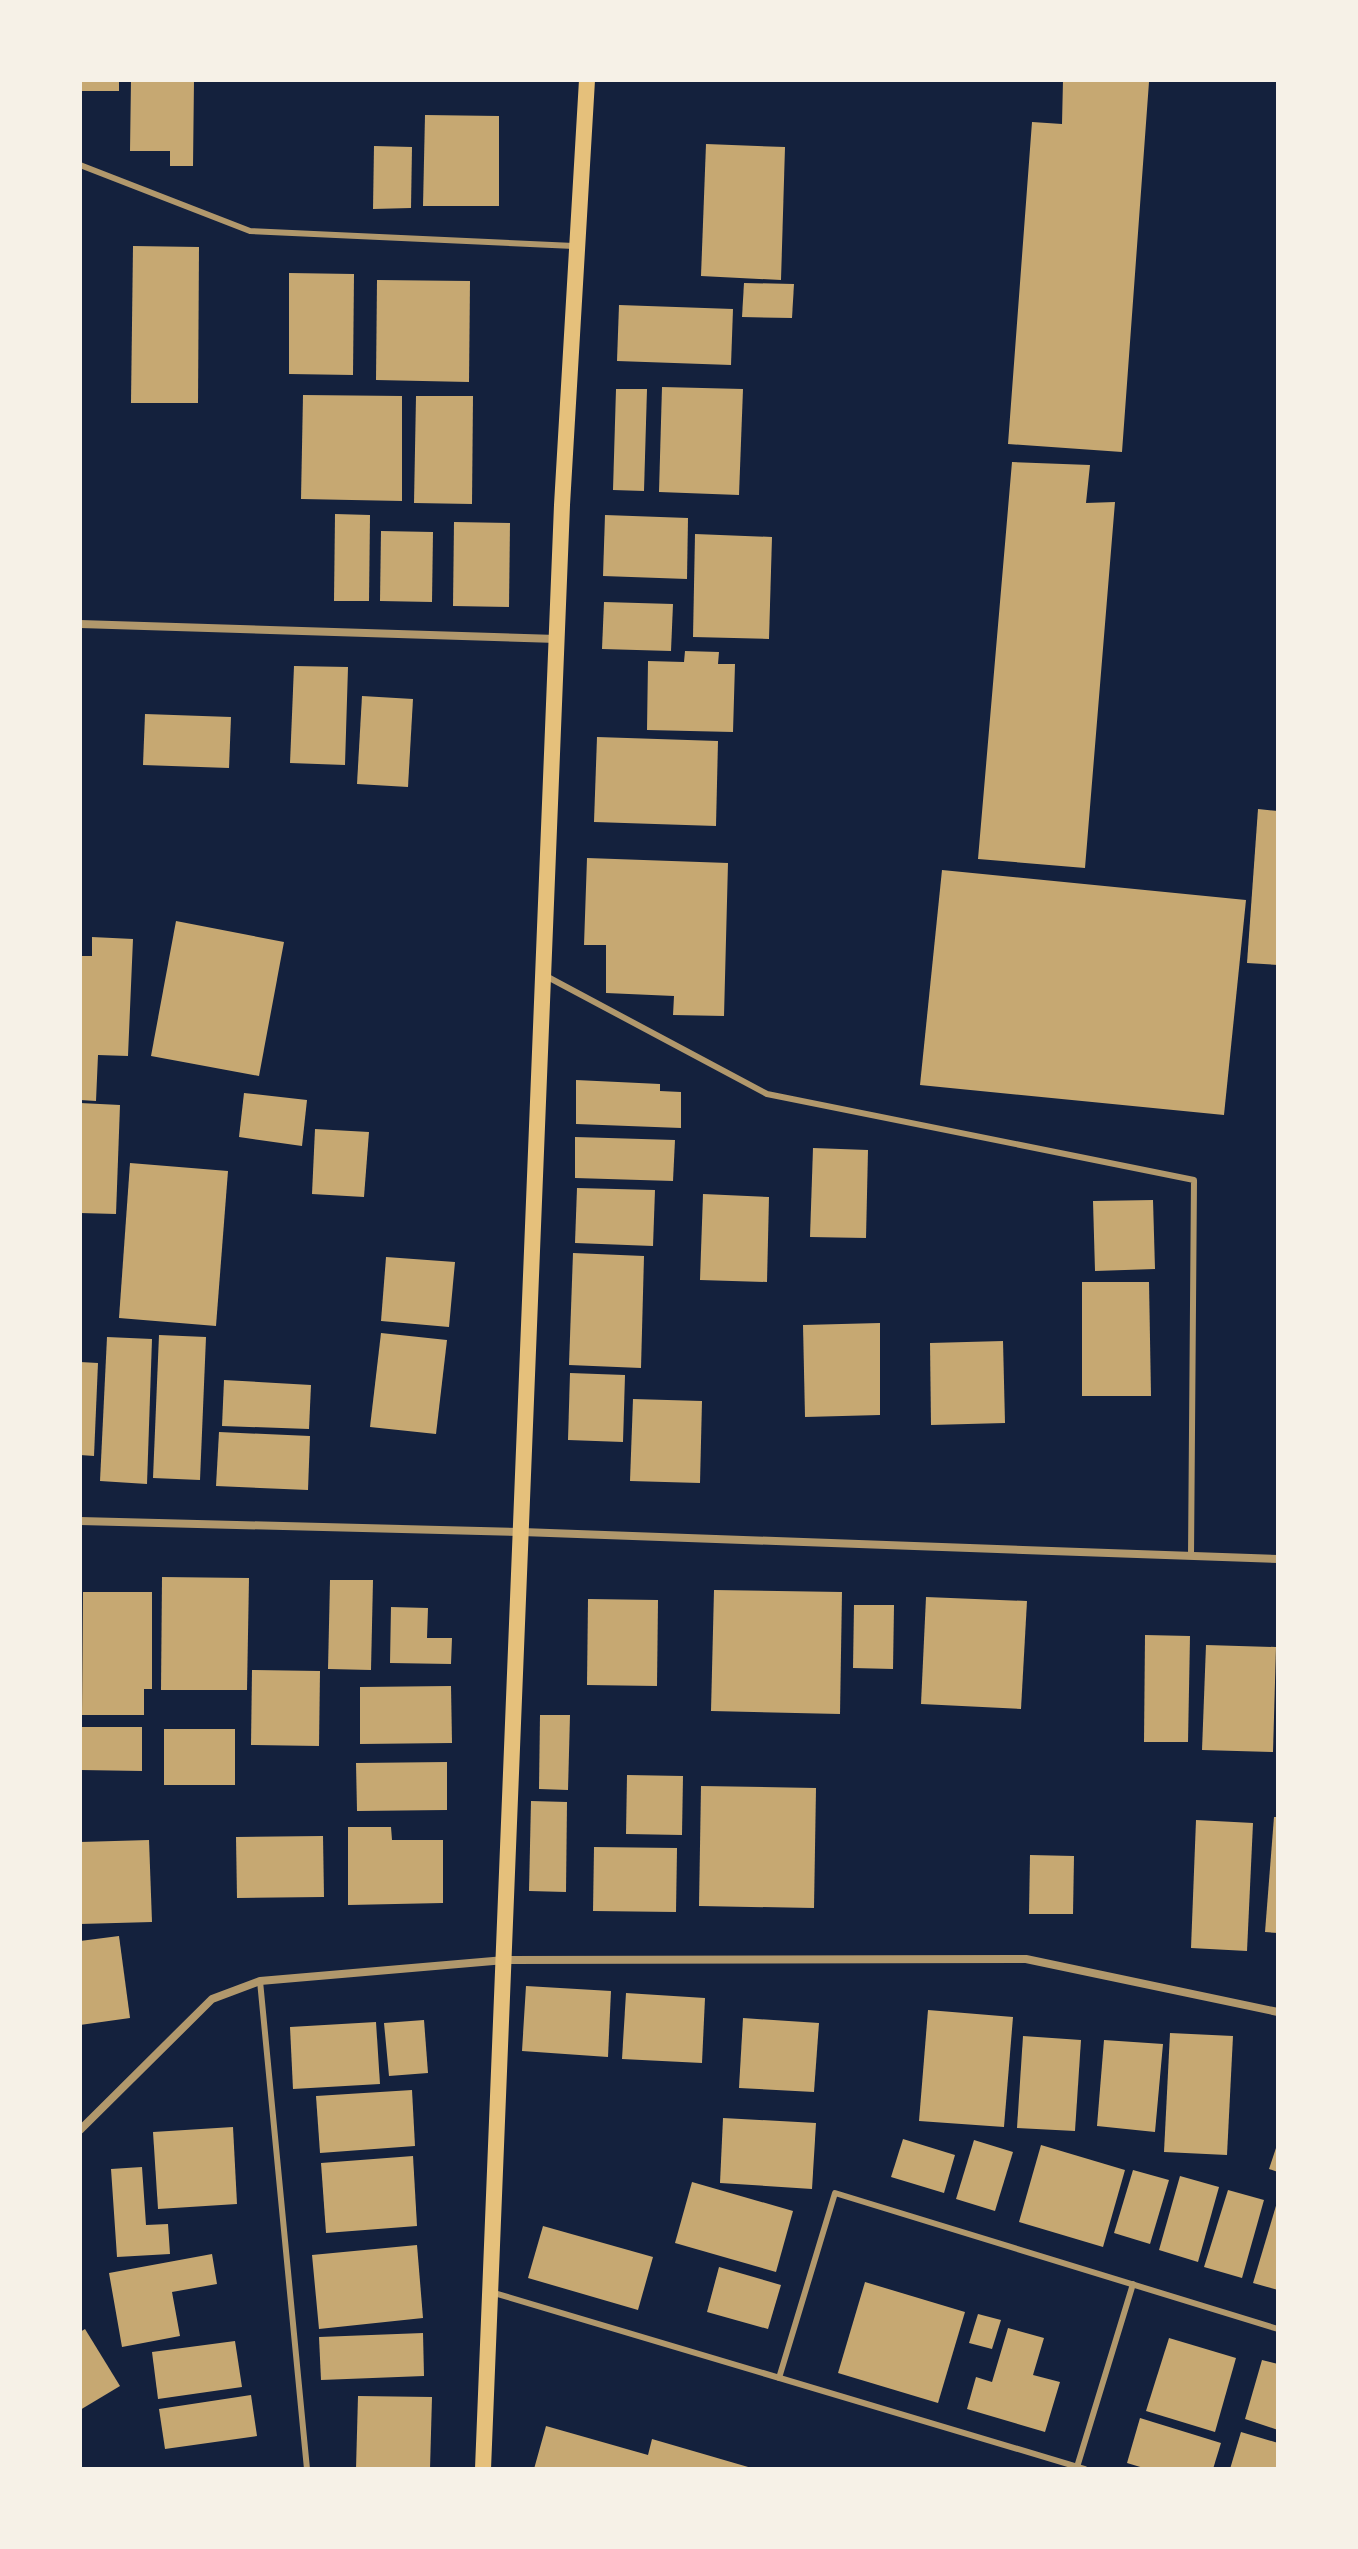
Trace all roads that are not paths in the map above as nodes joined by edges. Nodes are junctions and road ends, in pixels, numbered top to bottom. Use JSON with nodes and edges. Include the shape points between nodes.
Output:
{"nodes":[{"id":1,"x":587,"y":80,"type":"edge"},
{"id":2,"x":80,"y":165,"type":"edge"},
{"id":3,"x":578,"y":246,"type":"junction"},
{"id":4,"x":80,"y":624,"type":"edge"},
{"id":5,"x":558,"y":639,"type":"junction"},
{"id":6,"x":544,"y":975,"type":"junction"},
{"id":7,"x":80,"y":1521,"type":"edge"},
{"id":8,"x":522,"y":1532,"type":"junction"},
{"id":9,"x":1191,"y":1556,"type":"junction"},
{"id":10,"x":1278,"y":1559,"type":"edge"},
{"id":11,"x":505,"y":1960,"type":"junction"},
{"id":12,"x":260,"y":1981,"type":"junction"},
{"id":13,"x":1278,"y":2012,"type":"edge"},
{"id":14,"x":80,"y":2130,"type":"edge"},
{"id":15,"x":1133,"y":2284,"type":"junction"},
{"id":16,"x":491,"y":2292,"type":"junction"},
{"id":17,"x":1278,"y":2329,"type":"edge"},
{"id":18,"x":779,"y":2378,"type":"junction"},
{"id":19,"x":1077,"y":2467,"type":"junction"},
{"id":20,"x":307,"y":2469,"type":"edge"},
{"id":21,"x":483,"y":2469,"type":"edge"},
{"id":22,"x":1085,"y":2469,"type":"edge"}],
"edges":[{"from":1,"to":3,"type":"main road"},
{"from":2,"to":3,"type":"lane","via":[[250,231]]},
{"from":3,"to":5,"type":"main road"},
{"from":4,"to":5,"type":"street"},
{"from":5,"to":6,"type":"main road"},
{"from":6,"to":8,"type":"main road"},
{"from":6,"to":9,"type":"lane","via":[[767,1094],[1194,1180]]},
{"from":7,"to":8,"type":"street"},
{"from":8,"to":9,"type":"street"},
{"from":8,"to":11,"type":"main road"},
{"from":9,"to":10,"type":"street"},
{"from":11,"to":12,"type":"street"},
{"from":11,"to":13,"type":"street","via":[[1026,1959]]},
{"from":11,"to":16,"type":"main road"},
{"from":12,"to":14,"type":"street","via":[[212,1999]]},
{"from":12,"to":20,"type":"lane"},
{"from":15,"to":17,"type":"lane"},
{"from":15,"to":18,"type":"lane","via":[[835,2193]]},
{"from":15,"to":19,"type":"lane"},
{"from":16,"to":18,"type":"lane"},
{"from":16,"to":21,"type":"main road"},
{"from":18,"to":19,"type":"lane"},
{"from":19,"to":22,"type":"lane"}]}
